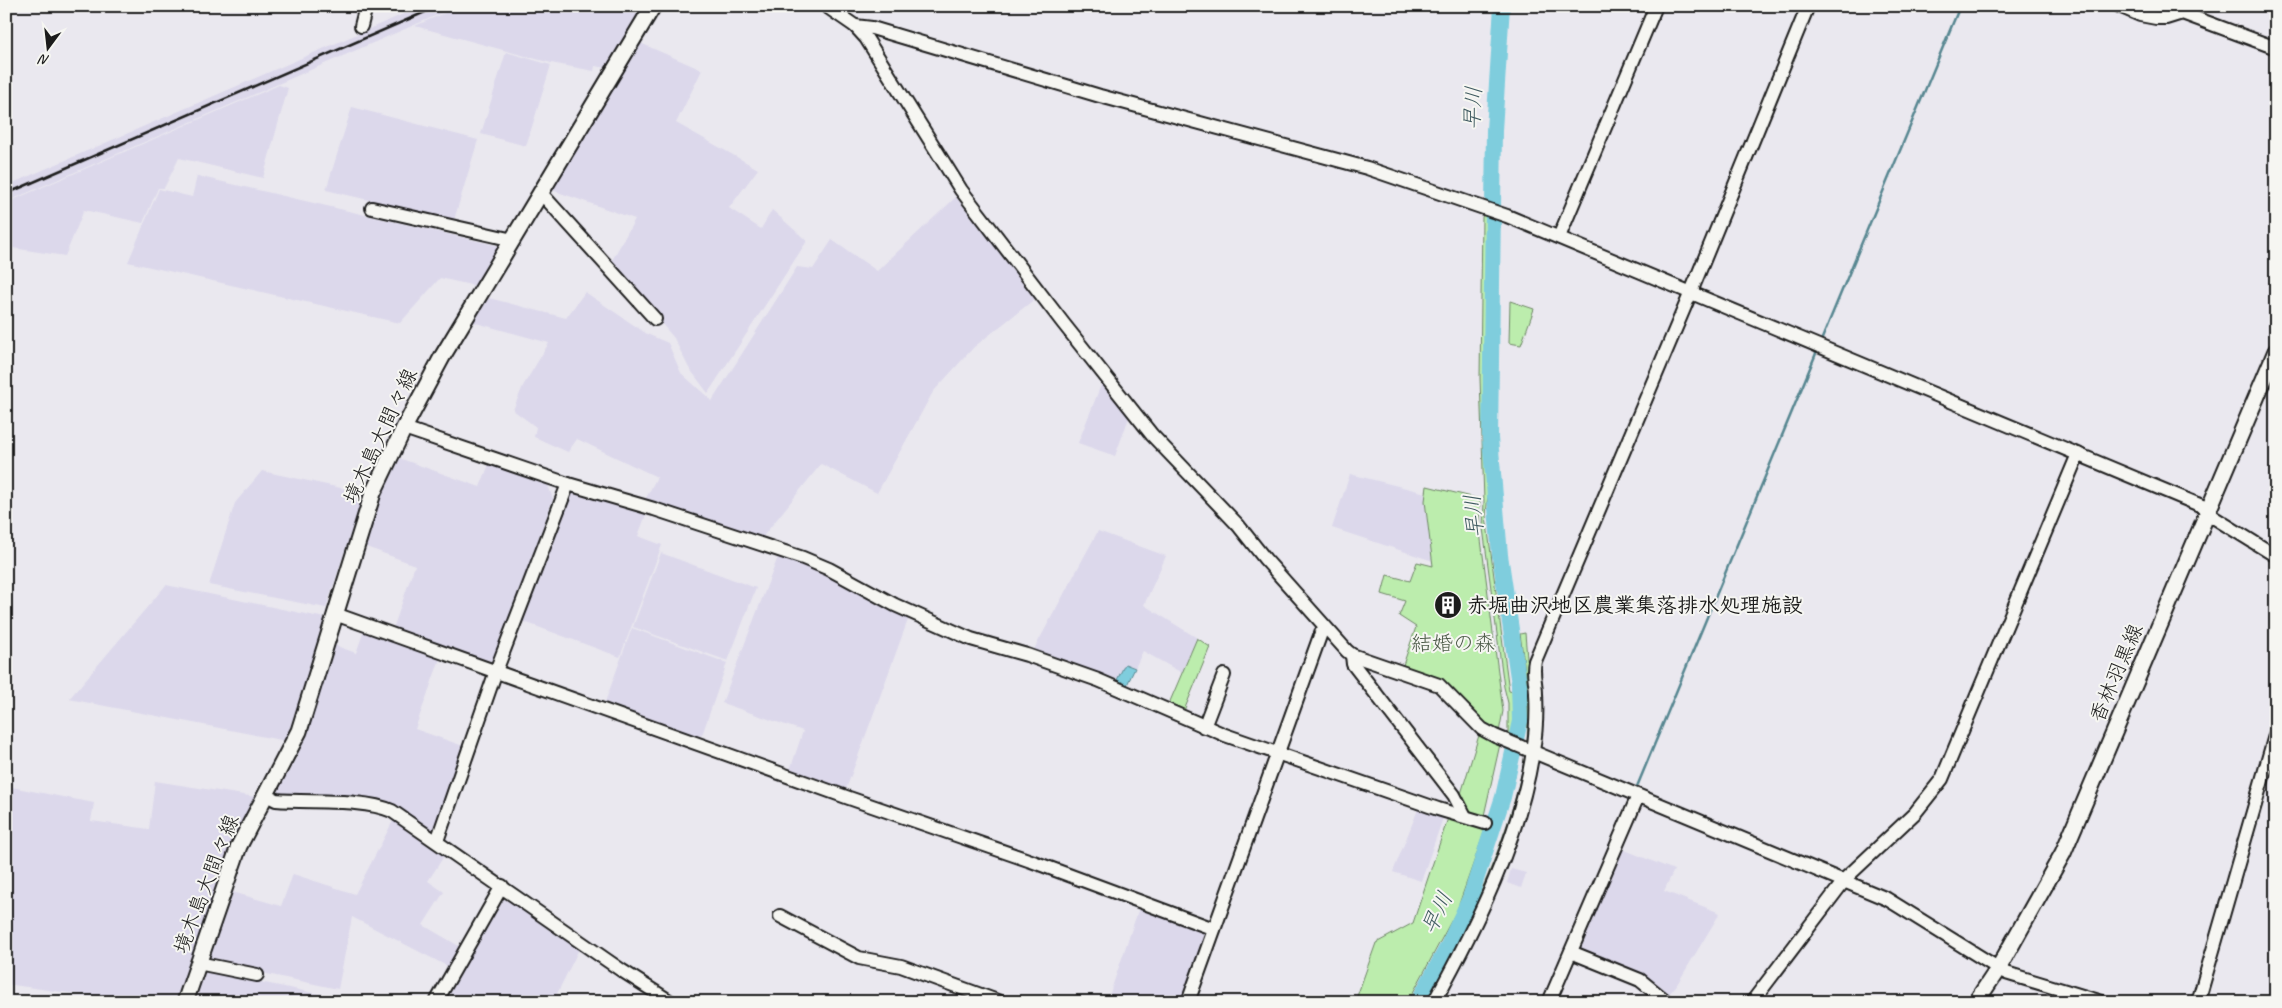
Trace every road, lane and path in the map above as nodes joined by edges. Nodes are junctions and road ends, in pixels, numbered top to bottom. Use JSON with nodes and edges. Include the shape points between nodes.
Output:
{"nodes":[{"id":1,"x":366,"y":6,"type":"edge"},
{"id":2,"x":653,"y":6,"type":"edge"},
{"id":3,"x":826,"y":6,"type":"edge"},
{"id":4,"x":1656,"y":6,"type":"edge"},
{"id":5,"x":1808,"y":6,"type":"edge"},
{"id":6,"x":2119,"y":6,"type":"edge"},
{"id":7,"x":2179,"y":9,"type":"edge"},
{"id":8,"x":361,"y":26,"type":"dead end"},
{"id":9,"x":856,"y":26,"type":"junction"},
{"id":10,"x":2276,"y":48,"type":"edge"},
{"id":11,"x":541,"y":193,"type":"junction"},
{"id":12,"x":372,"y":208,"type":"dead end"},
{"id":13,"x":1559,"y":237,"type":"junction"},
{"id":14,"x":513,"y":240,"type":"junction"},
{"id":15,"x":1691,"y":292,"type":"junction"},
{"id":16,"x":655,"y":319,"type":"dead end"},
{"id":17,"x":2276,"y":350,"type":"edge"},
{"id":18,"x":404,"y":428,"type":"junction"},
{"id":19,"x":2078,"y":454,"type":"junction"},
{"id":20,"x":568,"y":484,"type":"junction"},
{"id":21,"x":2208,"y":510,"type":"junction"},
{"id":22,"x":2276,"y":556,"type":"edge"},
{"id":23,"x":335,"y":614,"type":"junction"},
{"id":24,"x":1325,"y":627,"type":"junction"},
{"id":25,"x":1352,"y":655,"type":"junction"},
{"id":26,"x":496,"y":671,"type":"junction"},
{"id":27,"x":1224,"y":675,"type":"dead end"},
{"id":28,"x":1204,"y":727,"type":"junction"},
{"id":29,"x":2276,"y":732,"type":"edge"},
{"id":30,"x":1531,"y":751,"type":"junction"},
{"id":31,"x":1278,"y":752,"type":"junction"},
{"id":32,"x":266,"y":795,"type":"junction"},
{"id":33,"x":1638,"y":796,"type":"junction"},
{"id":34,"x":1465,"y":816,"type":"junction"},
{"id":35,"x":1485,"y":823,"type":"dead end"},
{"id":36,"x":438,"y":841,"type":"junction"},
{"id":37,"x":1844,"y":881,"type":"junction"},
{"id":38,"x":502,"y":886,"type":"junction"},
{"id":39,"x":780,"y":916,"type":"dead end"},
{"id":40,"x":1214,"y":929,"type":"junction"},
{"id":41,"x":1571,"y":952,"type":"junction"},
{"id":42,"x":198,"y":963,"type":"junction"},
{"id":43,"x":1998,"y":969,"type":"junction"},
{"id":44,"x":257,"y":975,"type":"dead end"},
{"id":45,"x":185,"y":1002,"type":"edge"},
{"id":46,"x":436,"y":1002,"type":"edge"},
{"id":47,"x":671,"y":1002,"type":"edge"},
{"id":48,"x":1000,"y":1002,"type":"edge"},
{"id":49,"x":1188,"y":1002,"type":"edge"},
{"id":50,"x":1434,"y":1002,"type":"edge"},
{"id":51,"x":1549,"y":1002,"type":"edge"},
{"id":52,"x":1667,"y":1002,"type":"edge"},
{"id":53,"x":1752,"y":1002,"type":"edge"},
{"id":54,"x":1976,"y":1002,"type":"edge"},
{"id":55,"x":2102,"y":1002,"type":"edge"},
{"id":56,"x":2198,"y":1002,"type":"edge"}],
"edges":[{"from":1,"to":8,"type":"street"},
{"from":2,"to":11,"type":"main road","name":"境木島大間々線"},
{"from":3,"to":9,"type":"street"},
{"from":4,"to":13,"type":"street"},
{"from":5,"to":15,"type":"street"},
{"from":6,"to":7,"type":"street","via":[[2156,18],[2166,18]]},
{"from":7,"to":10,"type":"street"},
{"from":9,"to":13,"type":"street","via":[[1368,168]]},
{"from":9,"to":24,"type":"street","via":[[961,190],[1067,328],[1152,435],[1238,525]]},
{"from":11,"to":14,"type":"main road","name":"境木島大間々線"},
{"from":11,"to":16,"type":"street"},
{"from":12,"to":14,"type":"street"},
{"from":13,"to":15,"type":"street"},
{"from":14,"to":18,"type":"main road","name":"境木島大間々線","via":[[442,357]]},
{"from":15,"to":19,"type":"street"},
{"from":15,"to":30,"type":"street","via":[[1535,661],[1533,673],[1537,706]]},
{"from":17,"to":21,"type":"main road","name":"香林羽黒線"},
{"from":18,"to":20,"type":"street"},
{"from":18,"to":23,"type":"main road","name":"境木島大間々線","via":[[370,499]]},
{"from":19,"to":21,"type":"street"},
{"from":19,"to":37,"type":"street","via":[[1942,779],[1908,820]]},
{"from":20,"to":26,"type":"street"},
{"from":20,"to":28,"type":"street","via":[[803,558],[971,639],[1027,654],[1098,680]]},
{"from":21,"to":22,"type":"street","via":[[2213,517]]},
{"from":21,"to":43,"type":"main road","name":"香林羽黒線","via":[[2063,853]]},
{"from":23,"to":26,"type":"street"},
{"from":23,"to":32,"type":"main road","name":"境木島大間々線","via":[[299,731]]},
{"from":24,"to":25,"type":"street"},
{"from":24,"to":31,"type":"street"},
{"from":25,"to":30,"type":"street","via":[[1434,682],[1482,729]]},
{"from":25,"to":34,"type":"street","via":[[1353,664],[1454,795]]},
{"from":26,"to":36,"type":"street"},
{"from":26,"to":40,"type":"street"},
{"from":27,"to":28,"type":"street"},
{"from":28,"to":31,"type":"street"},
{"from":29,"to":56,"type":"street"},
{"from":30,"to":33,"type":"street"},
{"from":30,"to":50,"type":"street","via":[[1524,796],[1508,846],[1461,951]]},
{"from":31,"to":34,"type":"street","via":[[1428,806]]},
{"from":31,"to":40,"type":"street"},
{"from":32,"to":36,"type":"street","via":[[276,800],[384,808]]},
{"from":32,"to":42,"type":"main road","name":"境木島大間々線","via":[[239,846]]},
{"from":33,"to":37,"type":"street"},
{"from":33,"to":41,"type":"street"},
{"from":34,"to":35,"type":"street"},
{"from":36,"to":38,"type":"street"},
{"from":37,"to":43,"type":"street","via":[[1896,904]]},
{"from":37,"to":53,"type":"street"},
{"from":38,"to":46,"type":"street"},
{"from":38,"to":47,"type":"street"},
{"from":39,"to":48,"type":"street","via":[[859,958],[902,966]]},
{"from":40,"to":49,"type":"street"},
{"from":41,"to":51,"type":"street"},
{"from":41,"to":52,"type":"street","via":[[1640,980]]},
{"from":42,"to":44,"type":"street"},
{"from":42,"to":45,"type":"main road","name":"境木島大間々線"},
{"from":43,"to":54,"type":"main road","name":"香林羽黒線"},
{"from":43,"to":55,"type":"street"}]}
